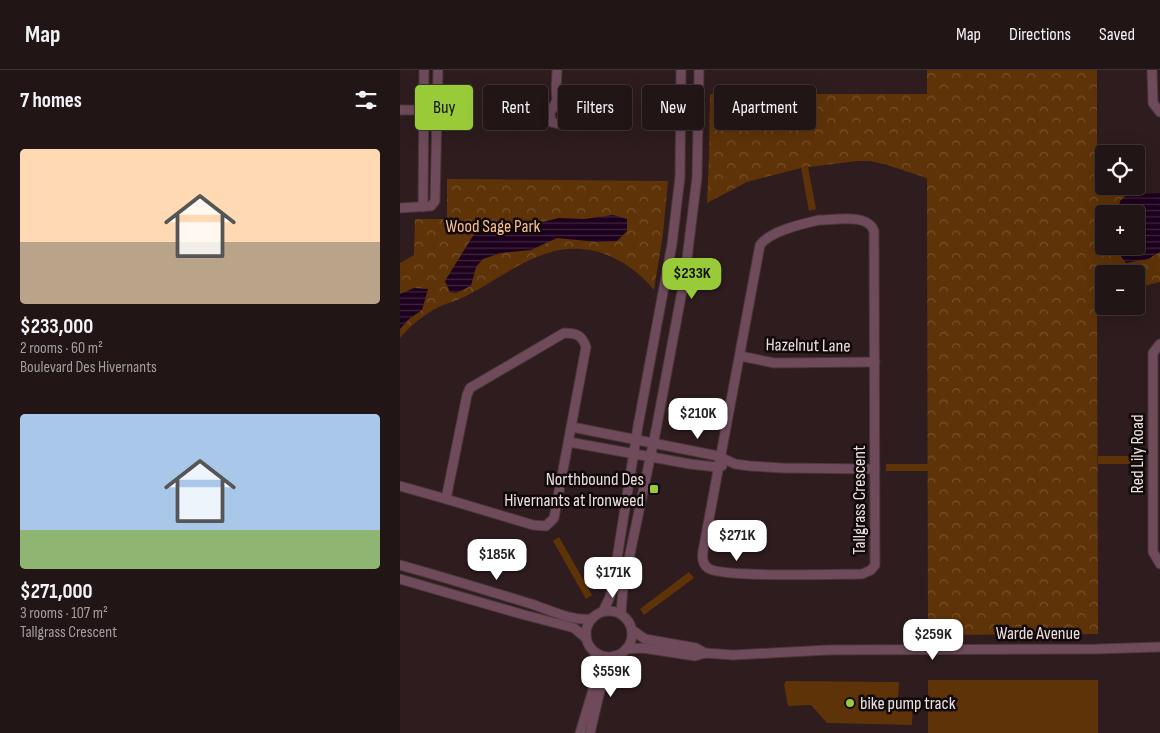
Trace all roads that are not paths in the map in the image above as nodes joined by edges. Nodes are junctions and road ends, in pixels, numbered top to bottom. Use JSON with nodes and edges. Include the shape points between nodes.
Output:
{"nodes":[{"id":1,"x":424,"y":70,"type":"edge"},
{"id":2,"x":438,"y":70,"type":"edge"},
{"id":3,"x":557,"y":70,"type":"edge"},
{"id":4,"x":681,"y":70,"type":"edge"},
{"id":5,"x":699,"y":70,"type":"edge"},
{"id":6,"x":1152,"y":70,"type":"edge"},
{"id":7,"x":424,"y":85,"type":"edge"},
{"id":8,"x":438,"y":85,"type":"edge"},
{"id":9,"x":557,"y":100,"type":"dead end"},
{"id":10,"x":400,"y":110,"type":"edge"},
{"id":11,"x":415,"y":110,"type":"edge"},
{"id":12,"x":1160,"y":112,"type":"edge"},
{"id":13,"x":424,"y":130,"type":"edge"},
{"id":14,"x":437,"y":130,"type":"edge"},
{"id":15,"x":423,"y":207,"type":"junction"},
{"id":16,"x":400,"y":208,"type":"edge"},
{"id":17,"x":1160,"y":344,"type":"edge"},
{"id":18,"x":740,"y":356,"type":"junction"},
{"id":19,"x":875,"y":362,"type":"junction"},
{"id":20,"x":572,"y":427,"type":"junction"},
{"id":21,"x":636,"y":439,"type":"junction"},
{"id":22,"x":569,"y":442,"type":"junction"},
{"id":23,"x":654,"y":443,"type":"junction"},
{"id":24,"x":634,"y":453,"type":"junction"},
{"id":25,"x":1156,"y":455,"type":"edge"},
{"id":26,"x":651,"y":456,"type":"junction"},
{"id":27,"x":720,"y":462,"type":"junction"},
{"id":28,"x":875,"y":469,"type":"junction"},
{"id":29,"x":400,"y":486,"type":"edge"},
{"id":30,"x":446,"y":499,"type":"junction"},
{"id":31,"x":1160,"y":564,"type":"edge"},
{"id":32,"x":400,"y":565,"type":"edge"},
{"id":33,"x":400,"y":579,"type":"edge"},
{"id":34,"x":603,"y":611,"type":"junction"},
{"id":35,"x":621,"y":614,"type":"junction"},
{"id":36,"x":591,"y":619,"type":"junction"},
{"id":37,"x":632,"y":630,"type":"junction"},
{"id":38,"x":586,"y":638,"type":"junction"},
{"id":39,"x":1160,"y":647,"type":"edge"},
{"id":40,"x":626,"y":649,"type":"junction"},
{"id":41,"x":595,"y":653,"type":"junction"},
{"id":42,"x":705,"y":653,"type":"junction"},
{"id":43,"x":614,"y":656,"type":"junction"},
{"id":44,"x":580,"y":733,"type":"edge"},
{"id":45,"x":590,"y":733,"type":"edge"}],
"edges":[{"from":1,"to":7,"type":"street"},
{"from":2,"to":8,"type":"street"},
{"from":3,"to":9,"type":"street"},
{"from":4,"to":21,"type":"street","via":[[680,177],[676,218]]},
{"from":5,"to":23,"type":"street","via":[[698,166],[693,220]]},
{"from":6,"to":12,"type":"street","via":[[1153,104]]},
{"from":10,"to":11,"type":"street"},
{"from":13,"to":15,"type":"street"},
{"from":14,"to":15,"type":"street","via":[[437,193],[434,204]]},
{"from":15,"to":16,"type":"street"},
{"from":17,"to":25,"type":"street","name":"Red Lily Road","via":[[1153,352]]},
{"from":18,"to":19,"type":"street","name":"Hazelnut Lane","via":[[774,363]]},
{"from":18,"to":19,"type":"street","name":"Tallgrass Crescent","via":[[763,241],[819,220],[850,220],[867,222],[874,231]]},
{"from":18,"to":27,"type":"street","name":"Tallgrass Crescent"},
{"from":19,"to":28,"type":"street","name":"Tallgrass Crescent"},
{"from":20,"to":21,"type":"street"},
{"from":20,"to":22,"type":"street"},
{"from":20,"to":30,"type":"street","via":[[586,347],[581,337],[564,333],[470,388]]},
{"from":21,"to":23,"type":"street"},
{"from":21,"to":24,"type":"street"},
{"from":22,"to":24,"type":"street"},
{"from":22,"to":30,"type":"street","via":[[554,518],[546,526]]},
{"from":23,"to":26,"type":"street"},
{"from":23,"to":27,"type":"street"},
{"from":24,"to":26,"type":"street"},
{"from":24,"to":34,"type":"street","via":[[613,584]]},
{"from":25,"to":31,"type":"street","name":"Red Lily Road","via":[[1153,552]]},
{"from":26,"to":27,"type":"street","via":[[690,464]]},
{"from":26,"to":35,"type":"street","via":[[623,587]]},
{"from":27,"to":28,"type":"street","via":[[774,468]]},
{"from":27,"to":28,"type":"street","name":"Tallgrass Crescent","via":[[702,558],[708,568],[738,574],[862,574],[871,570],[876,557]]},
{"from":29,"to":30,"type":"street"},
{"from":32,"to":36,"type":"street","via":[[568,617]]},
{"from":33,"to":38,"type":"street","via":[[574,628]]},
{"from":34,"to":35,"type":"street"},
{"from":34,"to":36,"type":"street"},
{"from":35,"to":37,"type":"street"},
{"from":36,"to":38,"type":"street","via":[[586,628]]},
{"from":37,"to":40,"type":"street"},
{"from":37,"to":42,"type":"street","name":"Warde Avenue","via":[[645,639],[696,648]]},
{"from":38,"to":41,"type":"street"},
{"from":39,"to":42,"type":"street","name":"Warde Avenue"},
{"from":40,"to":42,"type":"street","name":"Warde Avenue","via":[[643,648],[695,656]]},
{"from":40,"to":43,"type":"street"},
{"from":41,"to":43,"type":"street"},
{"from":41,"to":44,"type":"street","via":[[595,683]]},
{"from":43,"to":45,"type":"street","via":[[603,678]]}]}
